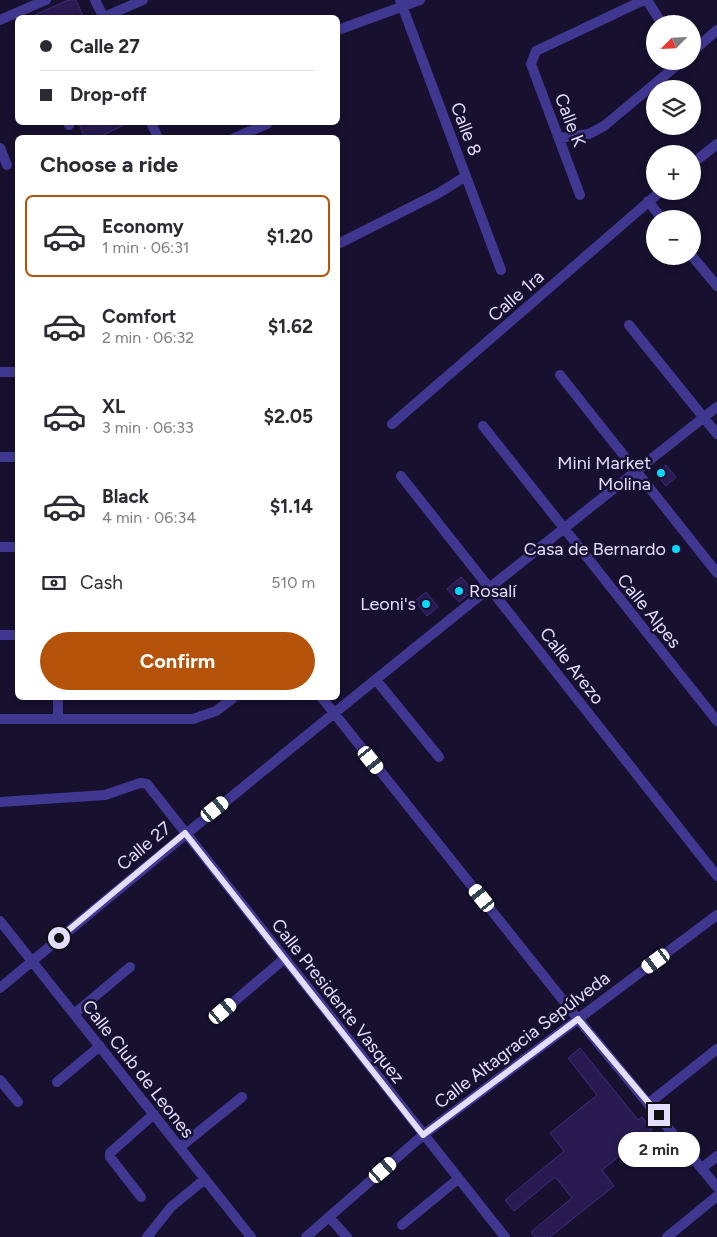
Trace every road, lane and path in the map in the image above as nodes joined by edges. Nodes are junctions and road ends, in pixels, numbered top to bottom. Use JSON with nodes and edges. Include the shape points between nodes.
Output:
{"nodes":[{"id":1,"x":46,"y":0,"type":"edge"},
{"id":2,"x":95,"y":0,"type":"edge"},
{"id":3,"x":143,"y":0,"type":"edge"},
{"id":4,"x":420,"y":0,"type":"edge"},
{"id":5,"x":646,"y":0,"type":"edge"},
{"id":6,"x":402,"y":4,"type":"edge"},
{"id":7,"x":20,"y":15,"type":"edge"},
{"id":8,"x":103,"y":15,"type":"edge"},
{"id":9,"x":109,"y":15,"type":"edge"},
{"id":10,"x":656,"y":15,"type":"edge"},
{"id":11,"x":15,"y":16,"type":"edge"},
{"id":12,"x":0,"y":20,"type":"edge"},
{"id":13,"x":340,"y":29,"type":"edge"},
{"id":14,"x":717,"y":30,"type":"edge"},
{"id":15,"x":701,"y":44,"type":"edge"},
{"id":16,"x":671,"y":70,"type":"edge"},
{"id":17,"x":265,"y":125,"type":"edge"},
{"id":18,"x":241,"y":135,"type":"edge"},
{"id":19,"x":560,"y":138,"type":"junction"},
{"id":20,"x":717,"y":144,"type":"edge"},
{"id":21,"x":0,"y":148,"type":"edge"},
{"id":22,"x":701,"y":157,"type":"edge"},
{"id":23,"x":7,"y":164,"type":"dead end"},
{"id":24,"x":466,"y":176,"type":"junction"},
{"id":25,"x":580,"y":195,"type":"dead end"},
{"id":26,"x":648,"y":202,"type":"joint"},
{"id":27,"x":655,"y":210,"type":"edge"},
{"id":28,"x":340,"y":243,"type":"edge"},
{"id":29,"x":700,"y":265,"type":"edge"},
{"id":30,"x":501,"y":270,"type":"dead end"},
{"id":31,"x":717,"y":286,"type":"edge"},
{"id":32,"x":629,"y":325,"type":"dead end"},
{"id":33,"x":0,"y":372,"type":"edge"},
{"id":34,"x":15,"y":372,"type":"edge"},
{"id":35,"x":560,"y":375,"type":"dead end"},
{"id":36,"x":717,"y":407,"type":"edge"},
{"id":37,"x":704,"y":417,"type":"junction"},
{"id":38,"x":392,"y":424,"type":"dead end"},
{"id":39,"x":482,"y":426,"type":"dead end"},
{"id":40,"x":717,"y":434,"type":"edge"},
{"id":41,"x":0,"y":457,"type":"edge"},
{"id":42,"x":15,"y":457,"type":"edge"},
{"id":43,"x":636,"y":471,"type":"junction"},
{"id":44,"x":400,"y":476,"type":"dead end"},
{"id":45,"x":563,"y":529,"type":"junction"},
{"id":46,"x":15,"y":546,"type":"edge"},
{"id":47,"x":0,"y":547,"type":"edge"},
{"id":48,"x":717,"y":573,"type":"edge"},
{"id":49,"x":489,"y":588,"type":"junction"},
{"id":50,"x":0,"y":635,"type":"edge"},
{"id":51,"x":15,"y":635,"type":"edge"},
{"id":52,"x":376,"y":680,"type":"junction"},
{"id":53,"x":58,"y":700,"type":"edge"},
{"id":54,"x":230,"y":700,"type":"edge"},
{"id":55,"x":324,"y":700,"type":"edge"},
{"id":56,"x":334,"y":714,"type":"junction"},
{"id":57,"x":58,"y":719,"type":"junction"},
{"id":58,"x":0,"y":720,"type":"edge"},
{"id":59,"x":717,"y":721,"type":"edge"},
{"id":60,"x":439,"y":757,"type":"dead end"},
{"id":61,"x":0,"y":802,"type":"edge"},
{"id":62,"x":185,"y":833,"type":"junction"},
{"id":63,"x":717,"y":876,"type":"edge"},
{"id":64,"x":717,"y":915,"type":"edge"},
{"id":65,"x":0,"y":921,"type":"edge"},
{"id":66,"x":284,"y":959,"type":"junction"},
{"id":67,"x":32,"y":961,"type":"junction"},
{"id":68,"x":130,"y":967,"type":"dead end"},
{"id":69,"x":0,"y":988,"type":"edge"},
{"id":70,"x":223,"y":1011,"type":"dead end"},
{"id":71,"x":74,"y":1014,"type":"junction"},
{"id":72,"x":578,"y":1019,"type":"junction"},
{"id":73,"x":100,"y":1046,"type":"junction"},
{"id":74,"x":717,"y":1049,"type":"edge"},
{"id":75,"x":0,"y":1080,"type":"edge"},
{"id":76,"x":57,"y":1082,"type":"dead end"},
{"id":77,"x":242,"y":1097,"type":"dead end"},
{"id":78,"x":18,"y":1102,"type":"dead end"},
{"id":79,"x":649,"y":1103,"type":"junction"},
{"id":80,"x":154,"y":1114,"type":"junction"},
{"id":81,"x":423,"y":1135,"type":"junction"},
{"id":82,"x":180,"y":1147,"type":"junction"},
{"id":83,"x":717,"y":1156,"type":"edge"},
{"id":84,"x":702,"y":1168,"type":"junction"},
{"id":85,"x":205,"y":1179,"type":"junction"},
{"id":86,"x":458,"y":1179,"type":"junction"},
{"id":87,"x":717,"y":1187,"type":"edge"},
{"id":88,"x":717,"y":1196,"type":"edge"},
{"id":89,"x":141,"y":1197,"type":"dead end"},
{"id":90,"x":329,"y":1217,"type":"junction"},
{"id":91,"x":402,"y":1225,"type":"dead end"},
{"id":92,"x":147,"y":1237,"type":"edge"},
{"id":93,"x":251,"y":1237,"type":"edge"},
{"id":94,"x":306,"y":1237,"type":"edge"},
{"id":95,"x":347,"y":1237,"type":"edge"},
{"id":96,"x":505,"y":1237,"type":"edge"},
{"id":97,"x":667,"y":1237,"type":"edge"}],
"edges":[{"from":1,"to":7,"type":"street"},
{"from":2,"to":8,"type":"street"},
{"from":3,"to":9,"type":"street"},
{"from":4,"to":6,"type":"street"},
{"from":5,"to":10,"type":"street"},
{"from":5,"to":19,"type":"street","name":"Calle K","via":[[536,51],[532,57],[531,64]]},
{"from":6,"to":13,"type":"street"},
{"from":6,"to":24,"type":"street","name":"Calle 8"},
{"from":11,"to":12,"type":"street"},
{"from":14,"to":15,"type":"street"},
{"from":16,"to":19,"type":"street","via":[[604,126],[589,134]]},
{"from":17,"to":18,"type":"street"},
{"from":19,"to":25,"type":"street","name":"Calle K"},
{"from":20,"to":22,"type":"street"},
{"from":21,"to":23,"type":"street"},
{"from":24,"to":28,"type":"street"},
{"from":24,"to":30,"type":"street","name":"Calle 8"},
{"from":26,"to":27,"type":"street"},
{"from":26,"to":38,"type":"street","name":"Calle 1ra"},
{"from":29,"to":31,"type":"street"},
{"from":32,"to":37,"type":"street"},
{"from":33,"to":34,"type":"street"},
{"from":35,"to":43,"type":"street"},
{"from":36,"to":37,"type":"street","name":"Calle 27"},
{"from":37,"to":40,"type":"street"},
{"from":37,"to":43,"type":"street","name":"Calle 27"},
{"from":39,"to":45,"type":"street","name":"Calle Alpes"},
{"from":41,"to":42,"type":"street"},
{"from":43,"to":45,"type":"street","name":"Calle 27"},
{"from":43,"to":48,"type":"street"},
{"from":44,"to":49,"type":"street","name":"Calle Arezo"},
{"from":45,"to":49,"type":"street","name":"Calle 27"},
{"from":45,"to":59,"type":"street","name":"Calle Alpes"},
{"from":46,"to":47,"type":"street"},
{"from":49,"to":52,"type":"street","name":"Calle 27"},
{"from":49,"to":63,"type":"street","name":"Calle Arezo"},
{"from":50,"to":51,"type":"street"},
{"from":52,"to":56,"type":"street","name":"Calle 27"},
{"from":52,"to":60,"type":"street"},
{"from":53,"to":57,"type":"street"},
{"from":54,"to":57,"type":"street","via":[[216,711],[193,719]]},
{"from":55,"to":56,"type":"street"},
{"from":56,"to":62,"type":"street","name":"Calle 27"},
{"from":56,"to":72,"type":"street"},
{"from":57,"to":58,"type":"street"},
{"from":61,"to":62,"type":"street","name":"Calle Presidente Vasquez","via":[[105,795],[140,783],[147,784]]},
{"from":62,"to":66,"type":"street","name":"Calle Presidente Vasquez"},
{"from":62,"to":67,"type":"street","name":"Calle 27"},
{"from":64,"to":72,"type":"street","name":"Calle Altagracia Sepúlveda"},
{"from":65,"to":67,"type":"street","name":"Calle Club de Leones"},
{"from":66,"to":70,"type":"street"},
{"from":66,"to":81,"type":"street","name":"Calle Presidente Vasquez"},
{"from":67,"to":69,"type":"street","name":"Calle 27"},
{"from":67,"to":71,"type":"street","name":"Calle Club de Leones"},
{"from":68,"to":71,"type":"street"},
{"from":71,"to":73,"type":"street","name":"Calle Club de Leones"},
{"from":72,"to":79,"type":"street"},
{"from":72,"to":81,"type":"street","name":"Calle Altagracia Sepúlveda"},
{"from":73,"to":76,"type":"street"},
{"from":73,"to":80,"type":"street","name":"Calle Club de Leones"},
{"from":74,"to":79,"type":"street"},
{"from":75,"to":78,"type":"street"},
{"from":77,"to":82,"type":"street"},
{"from":79,"to":84,"type":"street"},
{"from":80,"to":82,"type":"street","name":"Calle Club de Leones"},
{"from":80,"to":89,"type":"street","via":[[110,1153]]},
{"from":81,"to":86,"type":"street","name":"Calle Presidente Vasquez"},
{"from":81,"to":90,"type":"street","name":"Calle Altagracia Sepúlveda"},
{"from":82,"to":85,"type":"street","name":"Calle Club de Leones"},
{"from":83,"to":84,"type":"street"},
{"from":84,"to":87,"type":"street"},
{"from":85,"to":92,"type":"street","via":[[172,1208]]},
{"from":85,"to":93,"type":"street","name":"Calle Club de Leones"},
{"from":86,"to":91,"type":"street"},
{"from":86,"to":96,"type":"street","name":"Calle Presidente Vasquez"},
{"from":88,"to":97,"type":"street"},
{"from":90,"to":94,"type":"street","name":"Calle Altagracia Sepúlveda"},
{"from":90,"to":95,"type":"street"}]}
